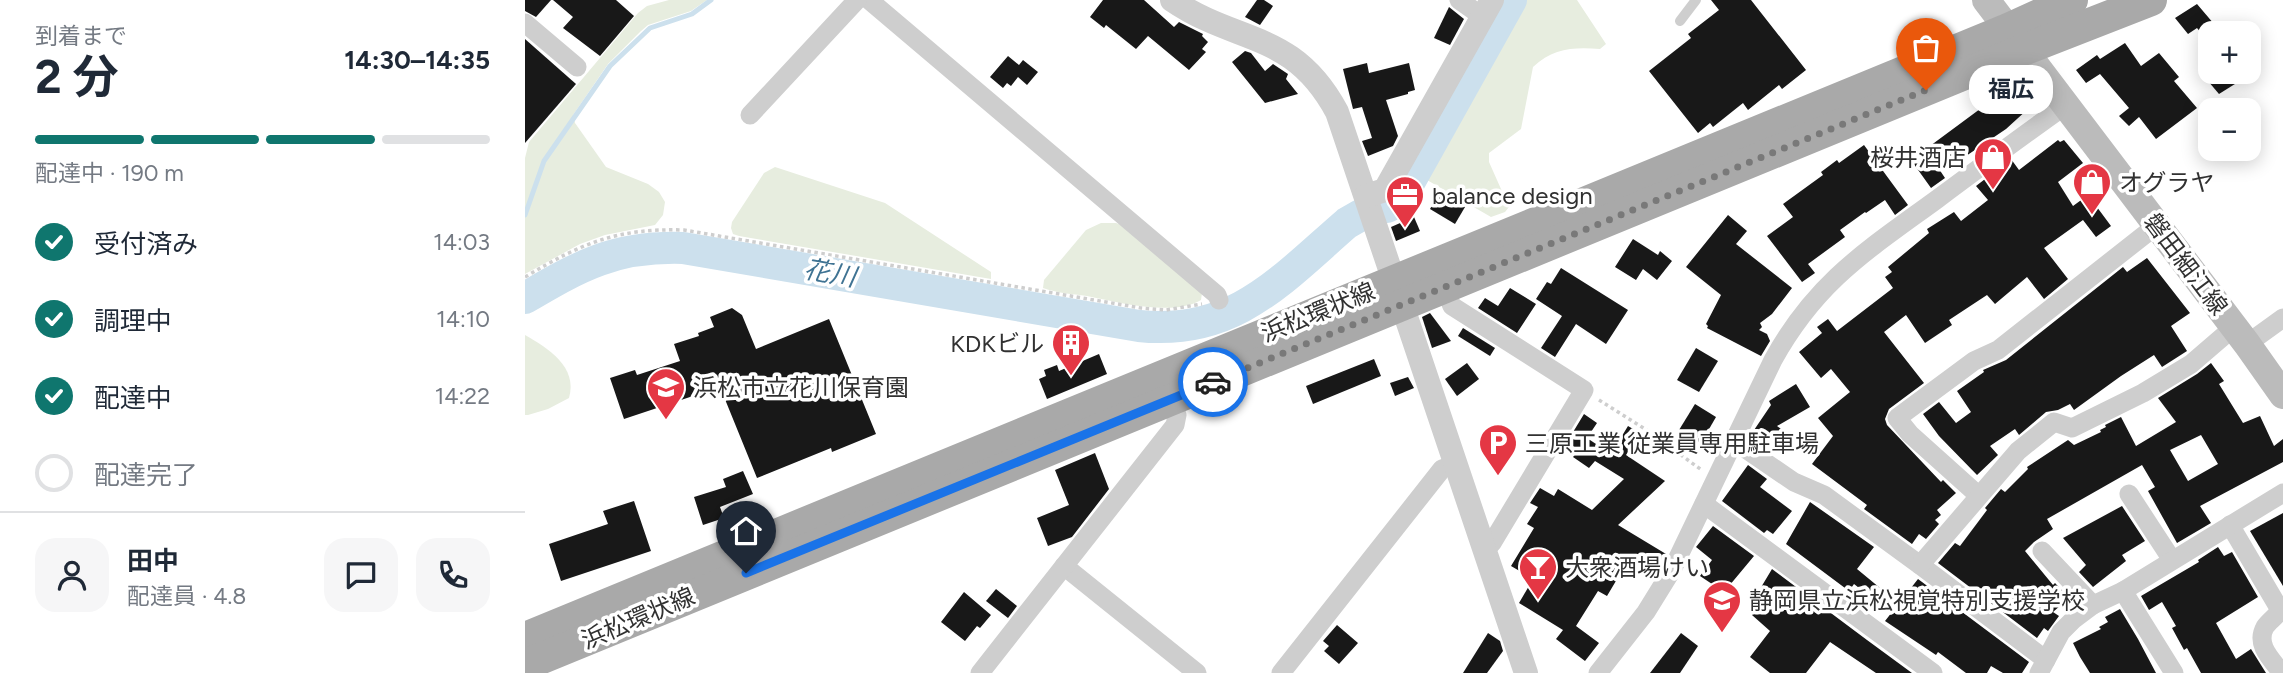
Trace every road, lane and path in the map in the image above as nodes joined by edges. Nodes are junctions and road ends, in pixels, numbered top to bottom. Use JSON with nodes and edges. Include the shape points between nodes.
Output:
{"nodes":[{"id":1,"x":857,"y":0,"type":"edge"},
{"id":2,"x":869,"y":0,"type":"edge"},
{"id":3,"x":1172,"y":0,"type":"edge"},
{"id":4,"x":1459,"y":0,"type":"edge"},
{"id":5,"x":1696,"y":0,"type":"edge"},
{"id":6,"x":1986,"y":0,"type":"edge"},
{"id":7,"x":2072,"y":0,"type":"edge"},
{"id":8,"x":2151,"y":0,"type":"edge"},
{"id":9,"x":1487,"y":9,"type":"edge"},
{"id":10,"x":1680,"y":21,"type":"dead end"},
{"id":11,"x":525,"y":23,"type":"edge"},
{"id":12,"x":2016,"y":39,"type":"junction"},
{"id":13,"x":577,"y":67,"type":"dead end"},
{"id":14,"x":2066,"y":105,"type":"junction"},
{"id":15,"x":750,"y":115,"type":"dead end"},
{"id":16,"x":1366,"y":197,"type":"junction"},
{"id":17,"x":2157,"y":225,"type":"junction"},
{"id":18,"x":525,"y":277,"type":"edge"},
{"id":19,"x":1444,"y":287,"type":"junction"},
{"id":20,"x":1398,"y":293,"type":"junction"},
{"id":21,"x":1219,"y":300,"type":"joint"},
{"id":22,"x":2283,"y":318,"type":"edge"},
{"id":23,"x":2241,"y":335,"type":"junction"},
{"id":24,"x":1584,"y":390,"type":"junction"},
{"id":25,"x":2283,"y":395,"type":"edge"},
{"id":26,"x":1170,"y":399,"type":"junction"},
{"id":27,"x":1734,"y":441,"type":"junction"},
{"id":28,"x":1456,"y":464,"type":"junction"},
{"id":29,"x":1709,"y":475,"type":"dead end"},
{"id":30,"x":2283,"y":493,"type":"edge"},
{"id":31,"x":2129,"y":494,"type":"dead end"},
{"id":32,"x":1978,"y":495,"type":"junction"},
{"id":33,"x":1705,"y":504,"type":"junction"},
{"id":34,"x":2229,"y":525,"type":"junction"},
{"id":35,"x":1483,"y":546,"type":"junction"},
{"id":36,"x":2042,"y":551,"type":"dead end"},
{"id":37,"x":2172,"y":560,"type":"junction"},
{"id":38,"x":1920,"y":565,"type":"junction"},
{"id":39,"x":1064,"y":566,"type":"junction"},
{"id":40,"x":2123,"y":591,"type":"junction"},
{"id":41,"x":2093,"y":606,"type":"junction"},
{"id":42,"x":525,"y":638,"type":"edge"},
{"id":43,"x":525,"y":665,"type":"edge"},
{"id":44,"x":2042,"y":667,"type":"edge"},
{"id":45,"x":980,"y":673,"type":"edge"},
{"id":46,"x":1197,"y":673,"type":"edge"},
{"id":47,"x":1281,"y":673,"type":"edge"},
{"id":48,"x":1526,"y":673,"type":"edge"},
{"id":49,"x":1598,"y":673,"type":"edge"},
{"id":50,"x":1933,"y":673,"type":"edge"},
{"id":51,"x":2173,"y":673,"type":"edge"},
{"id":52,"x":2282,"y":673,"type":"edge"}],
"edges":[{"from":1,"to":15,"type":"street"},
{"from":2,"to":21,"type":"street"},
{"from":3,"to":16,"type":"street","via":[[1282,50],[1315,77],[1337,112]]},
{"from":4,"to":9,"type":"street"},
{"from":5,"to":10,"type":"lane"},
{"from":6,"to":12,"type":"main road","name":"磐田細江線"},
{"from":7,"to":12,"type":"main road","name":"浜松環状線"},
{"from":8,"to":12,"type":"main road","name":"浜松環状線"},
{"from":9,"to":16,"type":"street","via":[[1385,190]]},
{"from":11,"to":13,"type":"street"},
{"from":12,"to":14,"type":"main road","name":"磐田細江線"},
{"from":12,"to":19,"type":"main road","name":"浜松環状線"},
{"from":12,"to":20,"type":"main road","name":"浜松環状線"},
{"from":14,"to":17,"type":"main road","name":"磐田細江線"},
{"from":14,"to":27,"type":"street","via":[[1835,277],[1786,338]]},
{"from":16,"to":20,"type":"street"},
{"from":17,"to":23,"type":"main road","name":"磐田細江線"},
{"from":17,"to":32,"type":"street","via":[[1998,350],[1974,361],[1897,418]]},
{"from":18,"to":21,"type":"path","via":[[581,246],[632,231],[658,229],[1141,308],[1166,310]]},
{"from":19,"to":20,"type":"main road","name":"浜松環状線"},
{"from":19,"to":24,"type":"street","via":[[1452,306]]},
{"from":20,"to":26,"type":"main road","name":"浜松環状線"},
{"from":20,"to":28,"type":"street"},
{"from":20,"to":42,"type":"main road","name":"浜松環状線"},
{"from":22,"to":23,"type":"street"},
{"from":23,"to":25,"type":"main road","name":"磐田細江線"},
{"from":23,"to":32,"type":"street","via":[[2143,393],[2072,428],[2054,422],[2018,451]]},
{"from":24,"to":29,"type":"path"},
{"from":24,"to":35,"type":"street","via":[[1492,543]]},
{"from":26,"to":39,"type":"street","via":[[1177,415],[1175,425]]},
{"from":26,"to":43,"type":"main road","name":"浜松環状線"},
{"from":27,"to":33,"type":"street"},
{"from":27,"to":38,"type":"street","via":[[1794,482],[1823,495]]},
{"from":28,"to":35,"type":"street"},
{"from":28,"to":47,"type":"street","via":[[1442,469]]},
{"from":30,"to":34,"type":"street"},
{"from":31,"to":37,"type":"street"},
{"from":32,"to":38,"type":"street"},
{"from":33,"to":49,"type":"street","via":[[1659,591]]},
{"from":33,"to":50,"type":"street"},
{"from":34,"to":37,"type":"street"},
{"from":34,"to":52,"type":"street","via":[[2280,610],[2261,638],[2264,651]]},
{"from":35,"to":48,"type":"street"},
{"from":36,"to":41,"type":"street"},
{"from":37,"to":40,"type":"street"},
{"from":38,"to":44,"type":"street"},
{"from":39,"to":45,"type":"street"},
{"from":39,"to":46,"type":"street"},
{"from":40,"to":41,"type":"street"},
{"from":40,"to":51,"type":"street"},
{"from":41,"to":44,"type":"street","via":[[2061,632]]}]}
